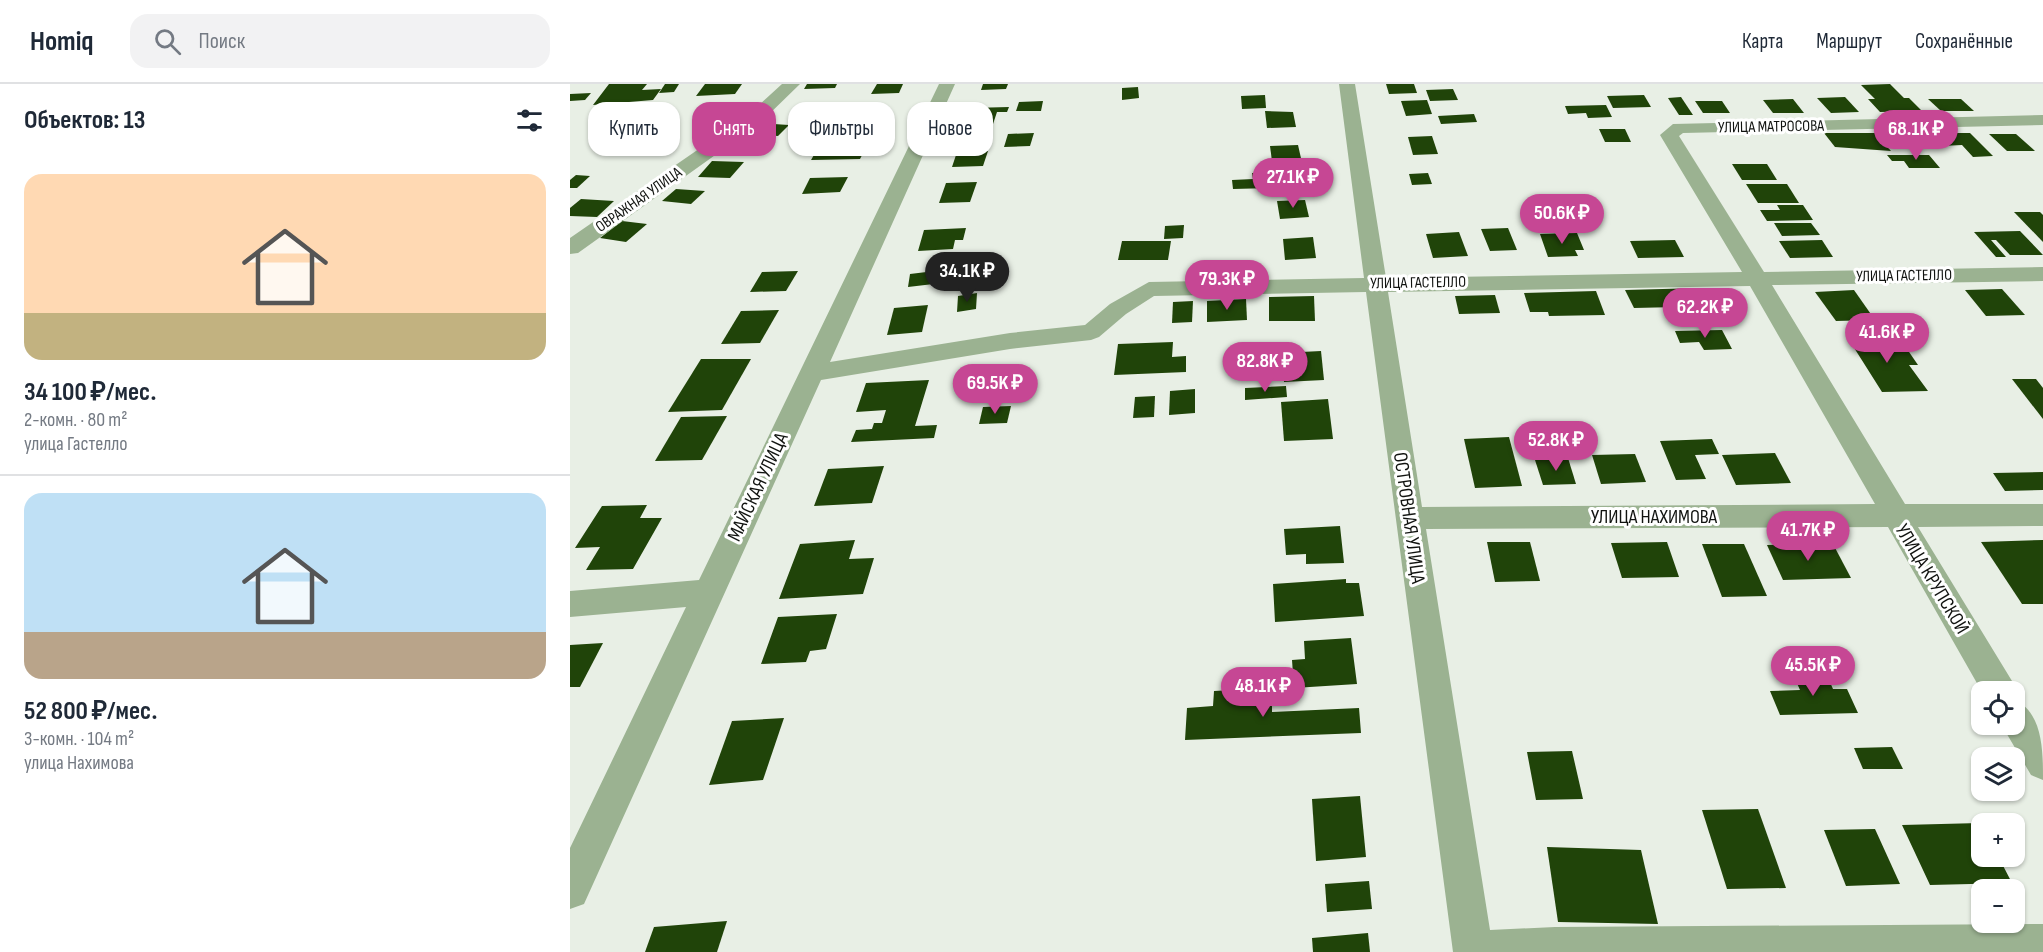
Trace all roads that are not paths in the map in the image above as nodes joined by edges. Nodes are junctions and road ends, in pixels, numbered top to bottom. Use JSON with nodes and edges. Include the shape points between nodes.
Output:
{"nodes":[{"id":1,"x":792,"y":84,"type":"edge"},
{"id":2,"x":947,"y":84,"type":"edge"},
{"id":3,"x":1347,"y":84,"type":"edge"},
{"id":4,"x":2043,"y":120,"type":"edge"},
{"id":5,"x":1679,"y":128,"type":"joint"},
{"id":6,"x":579,"y":234,"type":"edge"},
{"id":7,"x":570,"y":248,"type":"edge"},
{"id":8,"x":2043,"y":274,"type":"edge"},
{"id":9,"x":1756,"y":277,"type":"junction"},
{"id":10,"x":1375,"y":284,"type":"junction"},
{"id":11,"x":811,"y":373,"type":"junction"},
{"id":12,"x":2043,"y":515,"type":"edge"},
{"id":13,"x":1895,"y":516,"type":"junction"},
{"id":14,"x":1408,"y":518,"type":"junction"},
{"id":15,"x":708,"y":592,"type":"junction"},
{"id":16,"x":570,"y":604,"type":"edge"},
{"id":17,"x":1993,"y":681,"type":"edge"},
{"id":18,"x":2025,"y":733,"type":"edge"},
{"id":19,"x":2043,"y":763,"type":"edge"},
{"id":20,"x":570,"y":890,"type":"edge"},
{"id":21,"x":2043,"y":944,"type":"edge"},
{"id":22,"x":1473,"y":951,"type":"edge"}],
"edges":[{"from":1,"to":6,"type":"street","name":"ОВРАЖНАЯ УЛИЦА","via":[[754,119]]},
{"from":2,"to":11,"type":"street","name":"МАЙСКАЯ УЛИЦА"},
{"from":3,"to":10,"type":"street","name":"ОСТРОВНАЯ УЛИЦА"},
{"from":4,"to":5,"type":"street","name":"УЛИЦА МАТРОСОВА"},
{"from":5,"to":9,"type":"street","name":"УЛИЦА КРУПСКОЙ","via":[[1669,135]]},
{"from":6,"to":7,"type":"street","name":"ОВРАЖНАЯ УЛИЦА"},
{"from":8,"to":9,"type":"street","name":"УЛИЦА ГАСТЕЛЛО"},
{"from":9,"to":10,"type":"street","name":"УЛИЦА ГАСТЕЛЛО"},
{"from":9,"to":13,"type":"street","name":"УЛИЦА КРУПСКОЙ"},
{"from":10,"to":11,"type":"street","name":"УЛИЦА ГАСТЕЛЛО","via":[[1149,289],[1090,333],[1010,341]]},
{"from":10,"to":14,"type":"street","name":"ОСТРОВНАЯ УЛИЦА"},
{"from":11,"to":15,"type":"street","name":"МАЙСКАЯ УЛИЦА"},
{"from":12,"to":13,"type":"street","name":"УЛИЦА НАХИМОВА"},
{"from":13,"to":14,"type":"street","name":"УЛИЦА НАХИМОВА"},
{"from":13,"to":17,"type":"street","name":"УЛИЦА КРУПСКОЙ"},
{"from":14,"to":22,"type":"street","name":"ОСТРОВНАЯ УЛИЦА"},
{"from":15,"to":16,"type":"street"},
{"from":15,"to":20,"type":"street","name":"МАЙСКАЯ УЛИЦА"},
{"from":18,"to":19,"type":"street"},
{"from":21,"to":22,"type":"street"}]}
